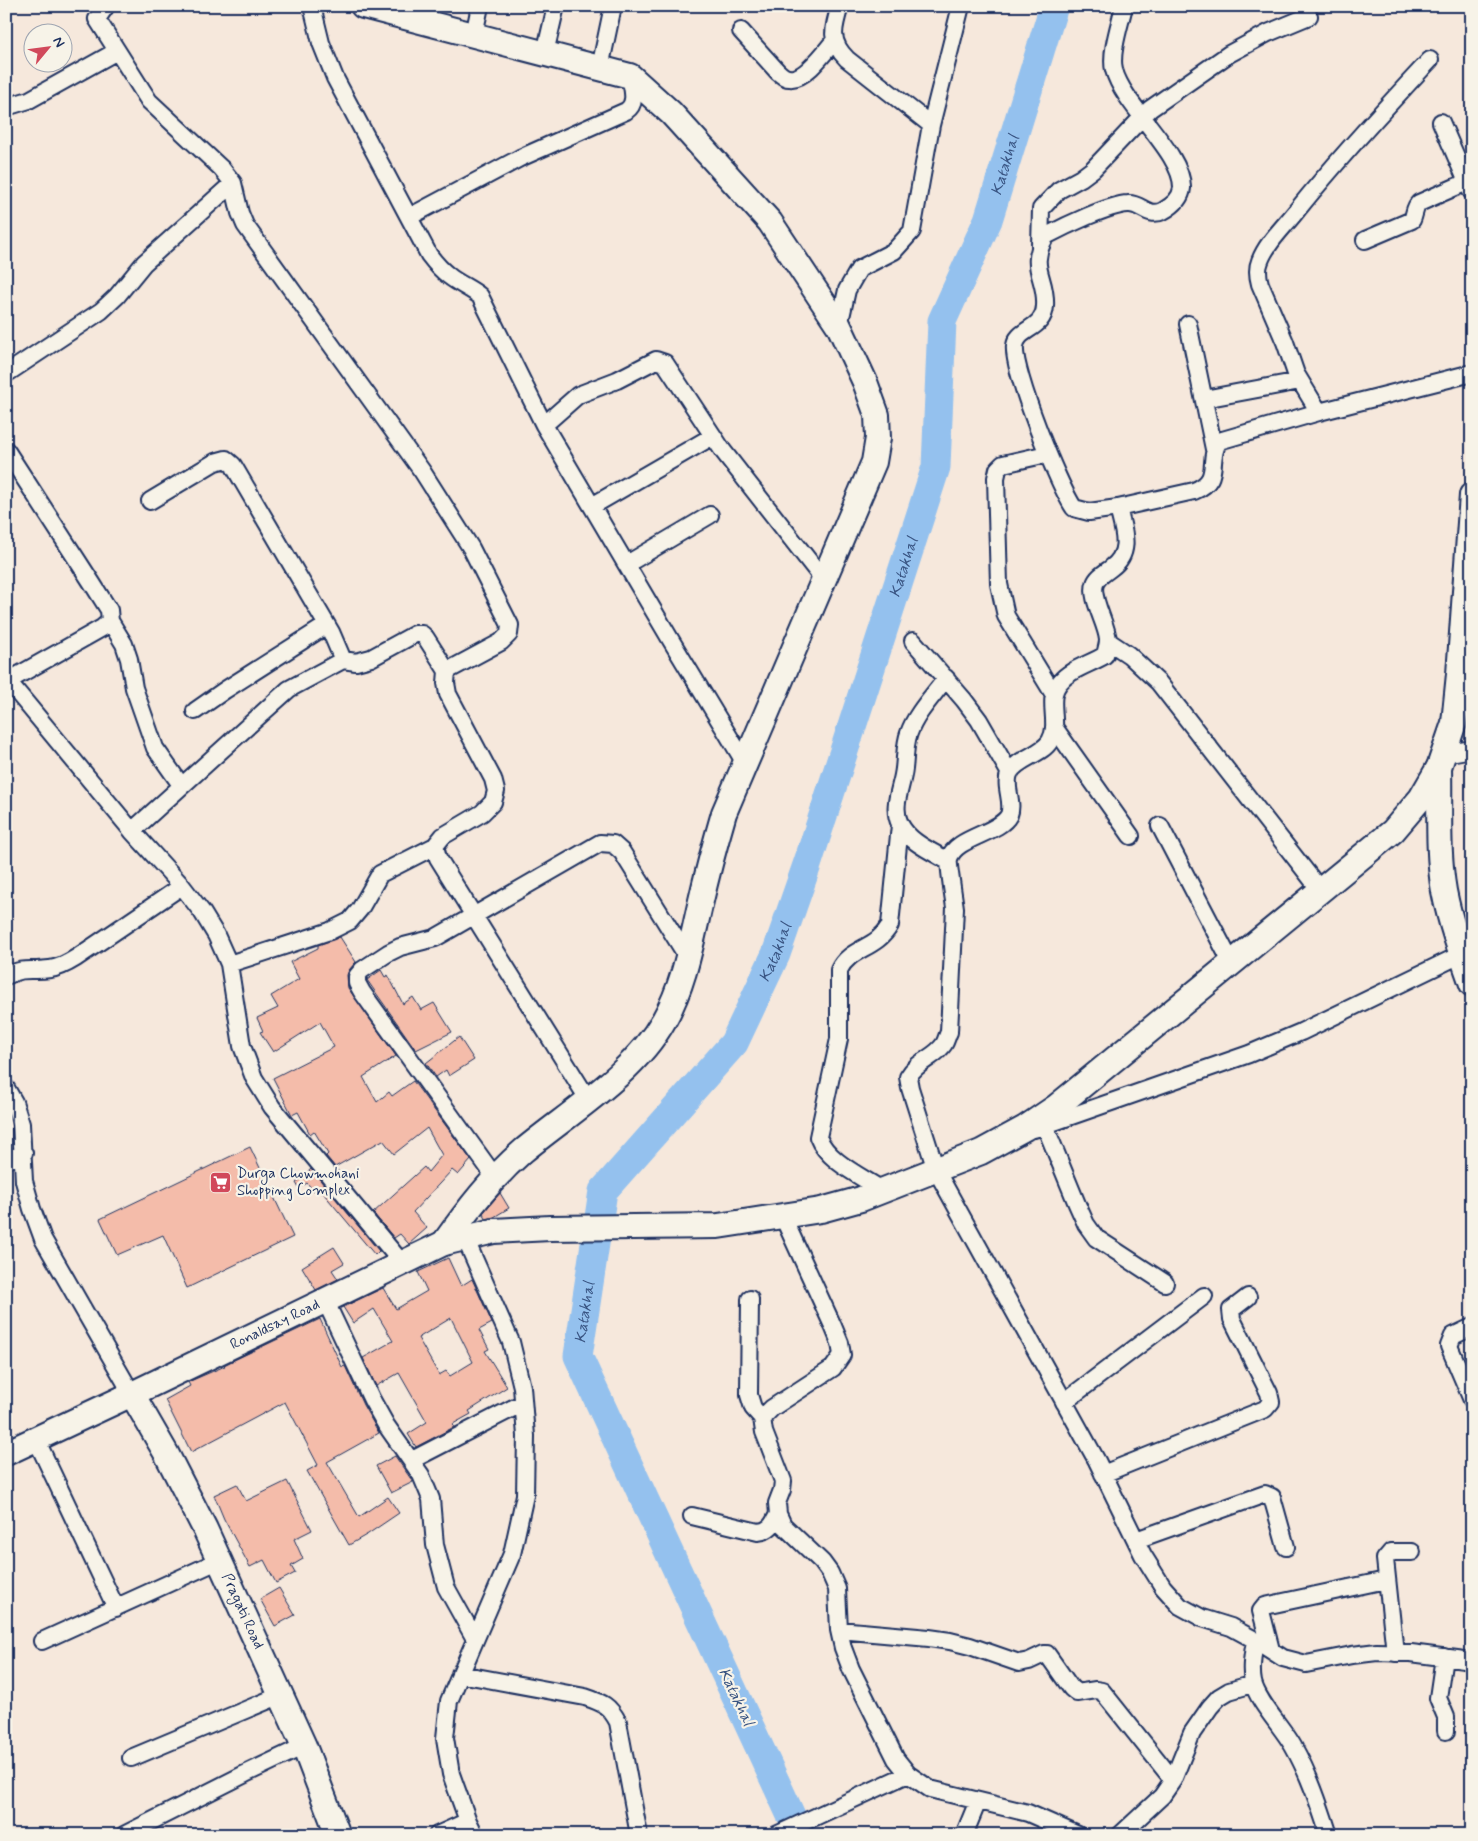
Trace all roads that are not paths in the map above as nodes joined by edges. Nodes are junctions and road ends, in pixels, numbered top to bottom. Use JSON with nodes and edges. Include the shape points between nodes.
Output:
{"nodes":[{"id":1,"x":106,"y":6,"type":"edge"},
{"id":2,"x":312,"y":6,"type":"edge"},
{"id":3,"x":480,"y":6,"type":"edge"},
{"id":4,"x":556,"y":6,"type":"edge"},
{"id":5,"x":613,"y":6,"type":"edge"},
{"id":6,"x":840,"y":6,"type":"edge"},
{"id":7,"x":961,"y":6,"type":"edge"},
{"id":8,"x":1124,"y":6,"type":"edge"},
{"id":9,"x":371,"y":8,"type":"edge"},
{"id":10,"x":1309,"y":16,"type":"dead end"},
{"id":11,"x":741,"y":31,"type":"dead end"},
{"id":12,"x":474,"y":35,"type":"junction"},
{"id":13,"x":834,"y":41,"type":"junction"},
{"id":14,"x":117,"y":51,"type":"junction"},
{"id":15,"x":545,"y":53,"type":"junction"},
{"id":16,"x":1430,"y":60,"type":"dead end"},
{"id":17,"x":600,"y":68,"type":"junction"},
{"id":18,"x":630,"y":76,"type":"junction"},
{"id":19,"x":6,"y":107,"type":"edge"},
{"id":20,"x":1142,"y":116,"type":"junction"},
{"id":21,"x":1441,"y":122,"type":"dead end"},
{"id":22,"x":930,"y":125,"type":"junction"},
{"id":23,"x":233,"y":183,"type":"junction"},
{"id":24,"x":1469,"y":187,"type":"edge"},
{"id":25,"x":410,"y":217,"type":"junction"},
{"id":26,"x":1364,"y":240,"type":"dead end"},
{"id":27,"x":1040,"y":246,"type":"junction"},
{"id":28,"x":1188,"y":324,"type":"dead end"},
{"id":29,"x":839,"y":326,"type":"junction"},
{"id":30,"x":6,"y":374,"type":"edge"},
{"id":31,"x":1472,"y":374,"type":"edge"},
{"id":32,"x":1300,"y":381,"type":"junction"},
{"id":33,"x":1204,"y":399,"type":"junction"},
{"id":34,"x":1319,"y":412,"type":"junction"},
{"id":35,"x":544,"y":425,"type":"junction"},
{"id":36,"x":713,"y":436,"type":"junction"},
{"id":37,"x":1214,"y":449,"type":"junction"},
{"id":38,"x":1047,"y":454,"type":"junction"},
{"id":39,"x":8,"y":457,"type":"edge"},
{"id":40,"x":1472,"y":496,"type":"edge"},
{"id":41,"x":150,"y":502,"type":"dead end"},
{"id":42,"x":592,"y":506,"type":"junction"},
{"id":43,"x":1118,"y":508,"type":"junction"},
{"id":44,"x":710,"y":515,"type":"dead end"},
{"id":45,"x":627,"y":564,"type":"junction"},
{"id":46,"x":823,"y":579,"type":"junction"},
{"id":47,"x":1469,"y":581,"type":"edge"},
{"id":48,"x":110,"y":621,"type":"junction"},
{"id":49,"x":327,"y":625,"type":"junction"},
{"id":50,"x":913,"y":640,"type":"dead end"},
{"id":51,"x":1108,"y":642,"type":"junction"},
{"id":52,"x":342,"y":660,"type":"junction"},
{"id":53,"x":447,"y":671,"type":"junction"},
{"id":54,"x":946,"y":678,"type":"junction"},
{"id":55,"x":7,"y":681,"type":"edge"},
{"id":56,"x":1053,"y":693,"type":"junction"},
{"id":57,"x":195,"y":711,"type":"dead end"},
{"id":58,"x":1054,"y":727,"type":"junction"},
{"id":59,"x":1472,"y":749,"type":"edge"},
{"id":60,"x":1441,"y":761,"type":"junction"},
{"id":61,"x":745,"y":763,"type":"junction"},
{"id":62,"x":1010,"y":772,"type":"junction"},
{"id":63,"x":181,"y":785,"type":"junction"},
{"id":64,"x":900,"y":825,"type":"junction"},
{"id":65,"x":1160,"y":826,"type":"dead end"},
{"id":66,"x":132,"y":831,"type":"junction"},
{"id":67,"x":1131,"y":836,"type":"dead end"},
{"id":68,"x":435,"y":846,"type":"junction"},
{"id":69,"x":948,"y":860,"type":"junction"},
{"id":70,"x":182,"y":886,"type":"junction"},
{"id":71,"x":1321,"y":891,"type":"junction"},
{"id":72,"x":473,"y":914,"type":"junction"},
{"id":73,"x":688,"y":958,"type":"junction"},
{"id":74,"x":229,"y":964,"type":"junction"},
{"id":75,"x":1232,"y":964,"type":"junction"},
{"id":76,"x":1468,"y":968,"type":"edge"},
{"id":77,"x":6,"y":976,"type":"edge"},
{"id":78,"x":6,"y":1088,"type":"edge"},
{"id":79,"x":588,"y":1099,"type":"junction"},
{"id":80,"x":1045,"y":1126,"type":"junction"},
{"id":81,"x":1002,"y":1140,"type":"junction"},
{"id":82,"x":24,"y":1153,"type":"junction"},
{"id":83,"x":6,"y":1160,"type":"edge"},
{"id":84,"x":936,"y":1170,"type":"junction"},
{"id":85,"x":495,"y":1177,"type":"junction"},
{"id":86,"x":882,"y":1190,"type":"junction"},
{"id":87,"x":784,"y":1217,"type":"junction"},
{"id":88,"x":454,"y":1240,"type":"junction"},
{"id":89,"x":402,"y":1263,"type":"junction"},
{"id":90,"x":1165,"y":1283,"type":"dead end"},
{"id":91,"x":1204,"y":1296,"type":"dead end"},
{"id":92,"x":1248,"y":1297,"type":"dead end"},
{"id":93,"x":750,"y":1299,"type":"dead end"},
{"id":94,"x":325,"y":1300,"type":"junction"},
{"id":95,"x":1472,"y":1327,"type":"edge"},
{"id":96,"x":132,"y":1394,"type":"junction"},
{"id":97,"x":1472,"y":1400,"type":"edge"},
{"id":98,"x":1064,"y":1402,"type":"junction"},
{"id":99,"x":523,"y":1403,"type":"junction"},
{"id":100,"x":762,"y":1418,"type":"junction"},
{"id":101,"x":36,"y":1439,"type":"junction"},
{"id":102,"x":6,"y":1453,"type":"edge"},
{"id":103,"x":412,"y":1460,"type":"junction"},
{"id":104,"x":1103,"y":1474,"type":"junction"},
{"id":105,"x":778,"y":1514,"type":"junction"},
{"id":106,"x":692,"y":1516,"type":"dead end"},
{"id":107,"x":1136,"y":1540,"type":"junction"},
{"id":108,"x":1286,"y":1547,"type":"dead end"},
{"id":109,"x":1412,"y":1552,"type":"dead end"},
{"id":110,"x":220,"y":1560,"type":"junction"},
{"id":111,"x":1386,"y":1580,"type":"junction"},
{"id":112,"x":116,"y":1608,"type":"junction"},
{"id":113,"x":839,"y":1630,"type":"junction"},
{"id":114,"x":475,"y":1639,"type":"junction"},
{"id":115,"x":1255,"y":1640,"type":"junction"},
{"id":116,"x":42,"y":1641,"type":"dead end"},
{"id":117,"x":1270,"y":1650,"type":"junction"},
{"id":118,"x":1395,"y":1653,"type":"junction"},
{"id":119,"x":1444,"y":1657,"type":"junction"},
{"id":120,"x":1472,"y":1661,"type":"edge"},
{"id":121,"x":460,"y":1674,"type":"junction"},
{"id":122,"x":1253,"y":1684,"type":"junction"},
{"id":123,"x":281,"y":1695,"type":"junction"},
{"id":124,"x":1446,"y":1731,"type":"dead end"},
{"id":125,"x":304,"y":1746,"type":"junction"},
{"id":126,"x":131,"y":1758,"type":"dead end"},
{"id":127,"x":908,"y":1774,"type":"junction"},
{"id":128,"x":1173,"y":1780,"type":"junction"},
{"id":129,"x":978,"y":1801,"type":"junction"},
{"id":130,"x":472,"y":1828,"type":"edge"},
{"id":131,"x":633,"y":1833,"type":"edge"},
{"id":132,"x":1074,"y":1834,"type":"edge"},
{"id":133,"x":124,"y":1835,"type":"edge"},
{"id":134,"x":338,"y":1835,"type":"edge"},
{"id":135,"x":437,"y":1835,"type":"edge"},
{"id":136,"x":776,"y":1835,"type":"edge"},
{"id":137,"x":964,"y":1835,"type":"edge"},
{"id":138,"x":1120,"y":1835,"type":"edge"},
{"id":139,"x":1329,"y":1835,"type":"edge"}],
"edges":[{"from":1,"to":14,"type":"street","via":[[97,18]]},
{"from":2,"to":25,"type":"street","via":[[335,78],[400,204]]},
{"from":3,"to":12,"type":"street"},
{"from":4,"to":15,"type":"street"},
{"from":5,"to":17,"type":"street"},
{"from":6,"to":13,"type":"street"},
{"from":7,"to":22,"type":"street"},
{"from":8,"to":20,"type":"street","via":[[1114,68],[1120,86]]},
{"from":9,"to":12,"type":"street"},
{"from":10,"to":20,"type":"street","via":[[1229,54]]},
{"from":11,"to":13,"type":"street","via":[[778,72],[791,79],[809,69]]},
{"from":12,"to":15,"type":"street"},
{"from":13,"to":22,"type":"street","via":[[847,59]]},
{"from":14,"to":19,"type":"street","via":[[30,100]]},
{"from":14,"to":23,"type":"street","via":[[149,101]]},
{"from":15,"to":17,"type":"street"},
{"from":16,"to":32,"type":"street","via":[[1363,131],[1271,243],[1260,261],[1260,284]]},
{"from":17,"to":18,"type":"street"},
{"from":18,"to":25,"type":"street","via":[[634,102],[631,108],[520,158]]},
{"from":18,"to":29,"type":"street","via":[[671,113],[770,222]]},
{"from":20,"to":27,"type":"street","via":[[1092,169],[1059,190],[1041,209]]},
{"from":20,"to":27,"type":"street","via":[[1174,162],[1180,178],[1182,187],[1174,204],[1153,214],[1130,203],[1114,206],[1046,236]]},
{"from":21,"to":24,"type":"street"},
{"from":22,"to":29,"type":"street","via":[[912,231],[894,250],[859,269],[846,290]]},
{"from":23,"to":30,"type":"street","via":[[144,263],[101,311]]},
{"from":23,"to":53,"type":"street","via":[[246,225],[422,471],[471,548],[510,625],[509,634],[501,642]]},
{"from":24,"to":26,"type":"street","via":[[1419,203],[1412,220]]},
{"from":25,"to":35,"type":"street","via":[[429,255],[440,269],[480,296]]},
{"from":27,"to":38,"type":"street","via":[[1037,259],[1046,305],[1043,318],[1020,336],[1015,346],[1021,377]]},
{"from":28,"to":33,"type":"street"},
{"from":29,"to":46,"type":"street","via":[[877,415],[878,438],[874,462]]},
{"from":31,"to":34,"type":"street"},
{"from":32,"to":33,"type":"street"},
{"from":32,"to":34,"type":"street"},
{"from":33,"to":37,"type":"street"},
{"from":34,"to":37,"type":"street","via":[[1227,438]]},
{"from":35,"to":36,"type":"street","via":[[578,395],[656,360],[665,363]]},
{"from":35,"to":42,"type":"street"},
{"from":36,"to":42,"type":"street"},
{"from":36,"to":46,"type":"street"},
{"from":37,"to":43,"type":"street","via":[[1212,474],[1205,486]]},
{"from":38,"to":43,"type":"street","via":[[1074,508],[1089,512]]},
{"from":38,"to":56,"type":"street","via":[[1003,464],[996,478],[1001,600],[1010,622]]},
{"from":39,"to":48,"type":"street","via":[[92,583],[108,610]]},
{"from":40,"to":47,"type":"street"},
{"from":41,"to":49,"type":"street","via":[[215,462],[226,459]]},
{"from":42,"to":45,"type":"street"},
{"from":43,"to":51,"type":"street","via":[[1125,539],[1124,554],[1095,584],[1094,595]]},
{"from":44,"to":45,"type":"street"},
{"from":45,"to":61,"type":"street"},
{"from":46,"to":61,"type":"street"},
{"from":47,"to":60,"type":"street","via":[[1454,723]]},
{"from":48,"to":55,"type":"street"},
{"from":48,"to":63,"type":"street","via":[[124,644],[134,688],[155,748]]},
{"from":49,"to":52,"type":"street"},
{"from":49,"to":57,"type":"street"},
{"from":50,"to":54,"type":"street"},
{"from":51,"to":56,"type":"street","via":[[1105,655],[1069,674]]},
{"from":51,"to":71,"type":"street","via":[[1129,654],[1159,683]]},
{"from":52,"to":53,"type":"street","via":[[356,662],[371,658],[415,634],[422,634]]},
{"from":52,"to":63,"type":"street","via":[[289,689]]},
{"from":53,"to":68,"type":"street","via":[[448,694],[493,779],[496,791],[493,802],[482,813],[443,836]]},
{"from":54,"to":62,"type":"street","via":[[979,720]]},
{"from":54,"to":64,"type":"street","via":[[909,732],[896,814]]},
{"from":55,"to":66,"type":"street"},
{"from":56,"to":58,"type":"street"},
{"from":58,"to":62,"type":"street","via":[[1051,740],[1042,750]]},
{"from":58,"to":67,"type":"street"},
{"from":59,"to":60,"type":"street"},
{"from":60,"to":71,"type":"street","name":"Ronaldsay Road","via":[[1420,798],[1393,831]]},
{"from":60,"to":76,"type":"street","via":[[1444,890]]},
{"from":61,"to":73,"type":"street","via":[[724,813]]},
{"from":62,"to":69,"type":"street","via":[[1009,815],[1001,823],[955,848]]},
{"from":63,"to":66,"type":"street"},
{"from":64,"to":69,"type":"street","via":[[922,846]]},
{"from":64,"to":86,"type":"street","via":[[890,925],[884,935],[843,962],[839,970],[840,1039],[818,1137],[831,1156]]},
{"from":65,"to":75,"type":"street"},
{"from":66,"to":70,"type":"street"},
{"from":68,"to":72,"type":"street","via":[[438,858]]},
{"from":68,"to":74,"type":"street","via":[[380,874],[350,920],[330,931]]},
{"from":69,"to":84,"type":"street","via":[[954,891],[949,1032],[944,1045],[913,1067],[908,1077]]},
{"from":70,"to":74,"type":"street","via":[[216,935]]},
{"from":70,"to":77,"type":"street","via":[[64,965],[50,969],[26,969]]},
{"from":71,"to":75,"type":"street","name":"Ronaldsay Road"},
{"from":72,"to":73,"type":"street","via":[[600,842],[613,844],[622,852]]},
{"from":72,"to":79,"type":"street"},
{"from":72,"to":85,"type":"street","via":[[435,938],[388,953],[362,970],[357,976],[357,983]]},
{"from":73,"to":79,"type":"street","via":[[664,1020],[644,1050]]},
{"from":74,"to":89,"type":"street","via":[[242,1046],[254,1078],[272,1107]]},
{"from":75,"to":81,"type":"street","name":"Ronaldsay Road","via":[[1056,1107]]},
{"from":76,"to":80,"type":"street","via":[[1249,1054]]},
{"from":78,"to":82,"type":"street","via":[[21,1124]]},
{"from":79,"to":85,"type":"street"},
{"from":80,"to":81,"type":"street"},
{"from":80,"to":90,"type":"street","via":[[1080,1211],[1096,1238]]},
{"from":81,"to":84,"type":"street","name":"Ronaldsay Road"},
{"from":82,"to":83,"type":"street"},
{"from":82,"to":96,"type":"street","via":[[24,1181],[43,1239]]},
{"from":84,"to":86,"type":"street","name":"Ronaldsay Road"},
{"from":84,"to":98,"type":"street"},
{"from":85,"to":88,"type":"street","via":[[474,1202]]},
{"from":86,"to":87,"type":"street","name":"Ronaldsay Road","via":[[821,1210]]},
{"from":87,"to":88,"type":"street","name":"Ronaldsay Road","via":[[718,1226],[494,1231]]},
{"from":87,"to":100,"type":"street","via":[[833,1326],[842,1356],[833,1368]]},
{"from":88,"to":89,"type":"street","name":"Ronaldsay Road"},
{"from":88,"to":99,"type":"street","via":[[511,1342]]},
{"from":89,"to":94,"type":"street","name":"Ronaldsay Road"},
{"from":91,"to":98,"type":"street"},
{"from":92,"to":104,"type":"street","via":[[1231,1310],[1232,1319],[1271,1402],[1265,1409]]},
{"from":93,"to":100,"type":"street","via":[[749,1396],[753,1408]]},
{"from":94,"to":96,"type":"street","name":"Ronaldsay Road"},
{"from":94,"to":103,"type":"street","via":[[372,1400]]},
{"from":95,"to":97,"type":"street","via":[[1453,1336],[1449,1346]]},
{"from":96,"to":101,"type":"street","name":"Ronaldsay Road"},
{"from":96,"to":110,"type":"street","name":"Pragati Road"},
{"from":98,"to":104,"type":"street"},
{"from":99,"to":103,"type":"street"},
{"from":99,"to":114,"type":"street","via":[[525,1495],[512,1554]]},
{"from":100,"to":105,"type":"street","via":[[764,1432],[783,1481],[777,1503]]},
{"from":101,"to":102,"type":"street","name":"Ronaldsay Road"},
{"from":101,"to":112,"type":"street"},
{"from":103,"to":114,"type":"street","via":[[430,1499],[435,1545],[446,1587]]},
{"from":104,"to":107,"type":"street"},
{"from":105,"to":106,"type":"street","via":[[770,1528],[758,1532]]},
{"from":105,"to":113,"type":"street","via":[[783,1524],[830,1573],[837,1590]]},
{"from":107,"to":108,"type":"street","via":[[1265,1494],[1272,1497]]},
{"from":107,"to":115,"type":"street","via":[[1163,1588],[1180,1606]]},
{"from":109,"to":111,"type":"street","via":[[1391,1552],[1385,1558]]},
{"from":110,"to":112,"type":"street"},
{"from":110,"to":123,"type":"street","name":"Pragati Road"},
{"from":111,"to":117,"type":"street","via":[[1265,1606],[1261,1611],[1262,1620]]},
{"from":111,"to":118,"type":"street"},
{"from":112,"to":116,"type":"street"},
{"from":113,"to":127,"type":"street","via":[[851,1669],[896,1759]]},
{"from":113,"to":128,"type":"street","via":[[950,1641],[1019,1663],[1047,1654],[1077,1693],[1102,1692]]},
{"from":114,"to":121,"type":"street"},
{"from":115,"to":117,"type":"street"},
{"from":115,"to":122,"type":"street","via":[[1251,1668]]},
{"from":117,"to":118,"type":"street","via":[[1283,1658],[1306,1664],[1352,1655]]},
{"from":118,"to":119,"type":"street"},
{"from":119,"to":120,"type":"street"},
{"from":119,"to":124,"type":"street","via":[[1438,1698],[1446,1717]]},
{"from":121,"to":130,"type":"street","via":[[450,1701],[445,1738],[452,1774]]},
{"from":121,"to":131,"type":"street","via":[[604,1703],[618,1722]]},
{"from":122,"to":128,"type":"street","via":[[1230,1691],[1210,1707],[1192,1733]]},
{"from":122,"to":139,"type":"street","via":[[1306,1771]]},
{"from":123,"to":125,"type":"street","name":"Pragati Road"},
{"from":123,"to":126,"type":"street"},
{"from":125,"to":133,"type":"street"},
{"from":125,"to":134,"type":"street","name":"Pragati Road"},
{"from":127,"to":129,"type":"street","via":[[930,1789]]},
{"from":127,"to":136,"type":"street"},
{"from":128,"to":138,"type":"street","via":[[1162,1796]]},
{"from":129,"to":132,"type":"street","via":[[1028,1813]]},
{"from":129,"to":137,"type":"street"},
{"from":130,"to":135,"type":"street"}]}
